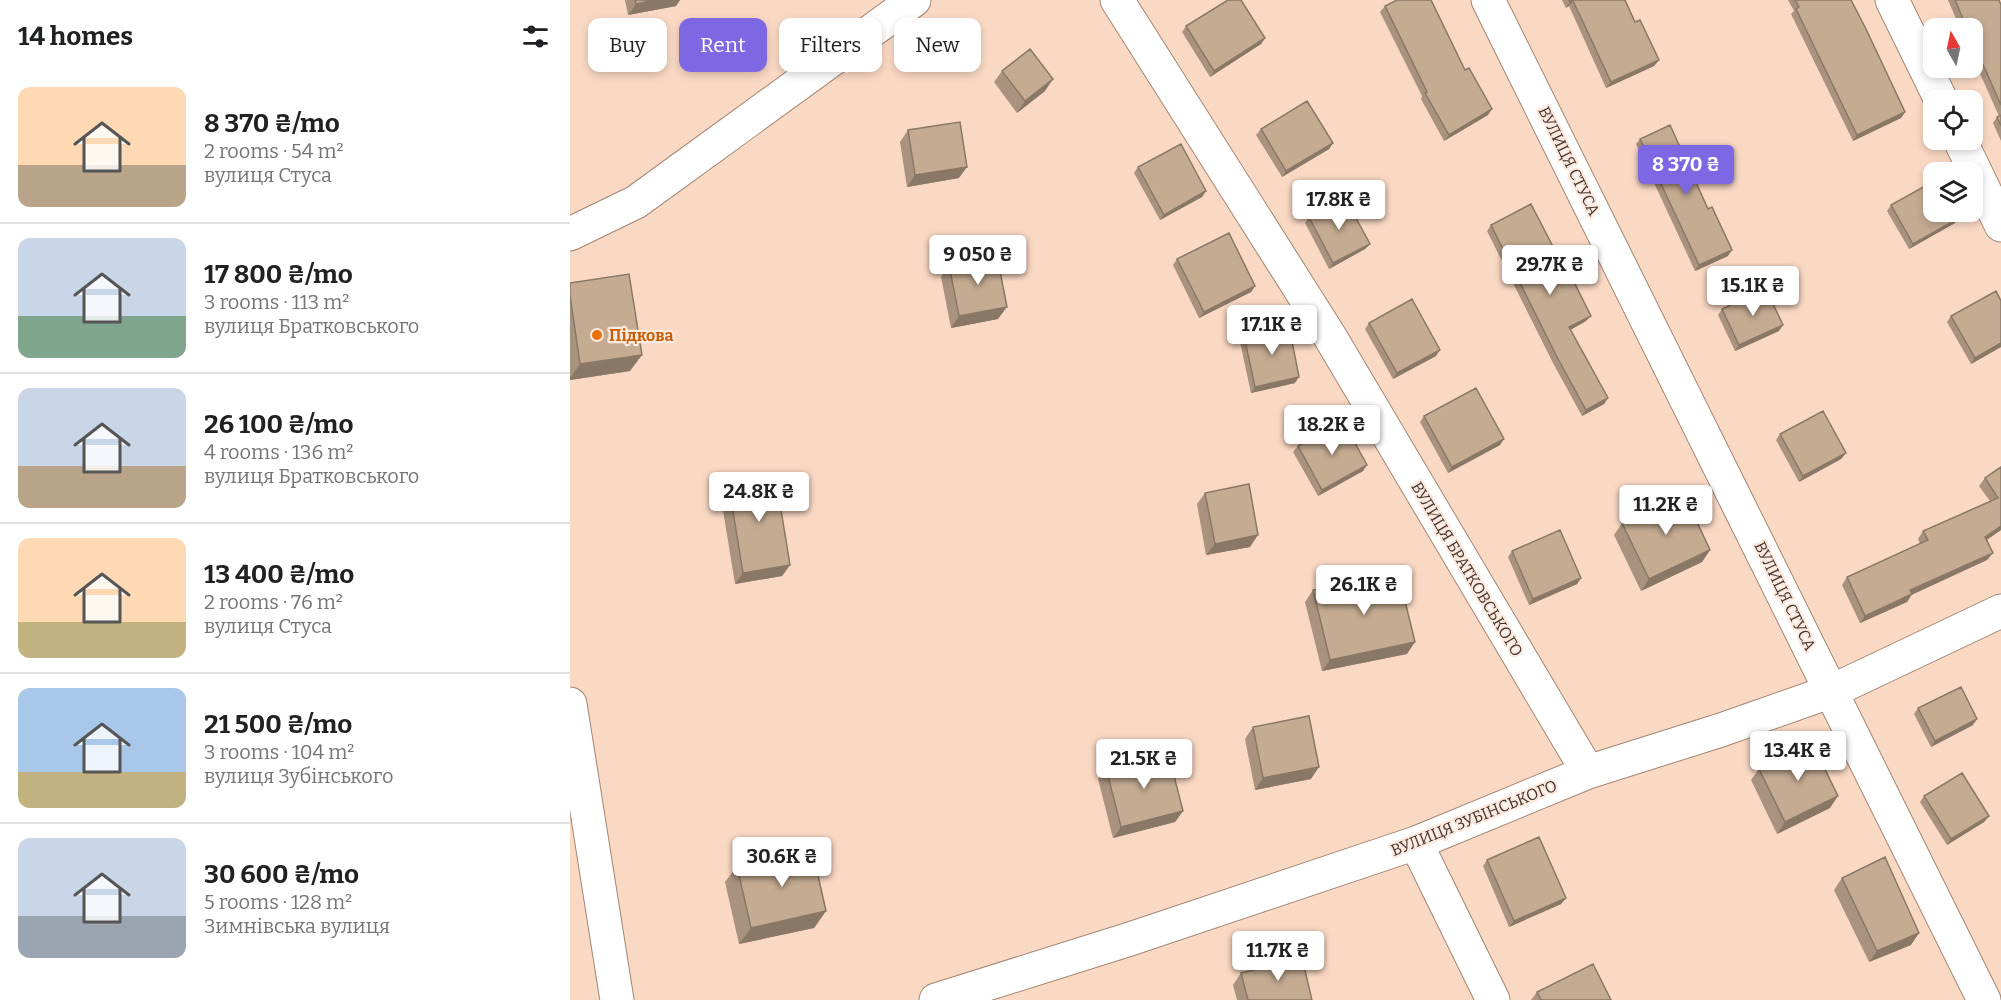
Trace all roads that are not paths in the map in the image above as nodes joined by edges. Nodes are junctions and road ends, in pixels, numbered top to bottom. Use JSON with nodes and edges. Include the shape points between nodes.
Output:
{"nodes":[{"id":1,"x":914,"y":0,"type":"edge"},
{"id":2,"x":1117,"y":0,"type":"edge"},
{"id":3,"x":1488,"y":0,"type":"edge"},
{"id":4,"x":1892,"y":0,"type":"edge"},
{"id":5,"x":1936,"y":90,"type":"edge"},
{"id":6,"x":1965,"y":150,"type":"edge"},
{"id":7,"x":2001,"y":225,"type":"edge"},
{"id":8,"x":570,"y":234,"type":"edge"},
{"id":9,"x":2001,"y":611,"type":"edge"},
{"id":10,"x":1833,"y":692,"type":"junction"},
{"id":11,"x":570,"y":704,"type":"edge"},
{"id":12,"x":1588,"y":772,"type":"junction"},
{"id":13,"x":1416,"y":843,"type":"junction"},
{"id":14,"x":617,"y":1000,"type":"edge"},
{"id":15,"x":936,"y":1000,"type":"edge"},
{"id":16,"x":1493,"y":1000,"type":"edge"},
{"id":17,"x":1984,"y":1000,"type":"edge"}],
"edges":[{"from":1,"to":8,"type":"street","via":[[636,202]]},
{"from":2,"to":12,"type":"street","name":"ВУЛИЦЯ БРАТКОВСЬКОГО","via":[[1329,335]]},
{"from":3,"to":10,"type":"street","name":"ВУЛИЦЯ СТУСА"},
{"from":4,"to":5,"type":"street"},
{"from":6,"to":7,"type":"street"},
{"from":9,"to":10,"type":"street","name":"ВУЛИЦЯ ЗУБІНСЬКОГО"},
{"from":10,"to":12,"type":"street","name":"ВУЛИЦЯ ЗУБІНСЬКОГО"},
{"from":10,"to":17,"type":"street","name":"ВУЛИЦЯ СТУСА"},
{"from":11,"to":14,"type":"street"},
{"from":12,"to":13,"type":"street","name":"ВУЛИЦЯ ЗУБІНСЬКОГО"},
{"from":13,"to":15,"type":"street","name":"ВУЛИЦЯ ЗУБІНСЬКОГО"},
{"from":13,"to":16,"type":"street"}]}
